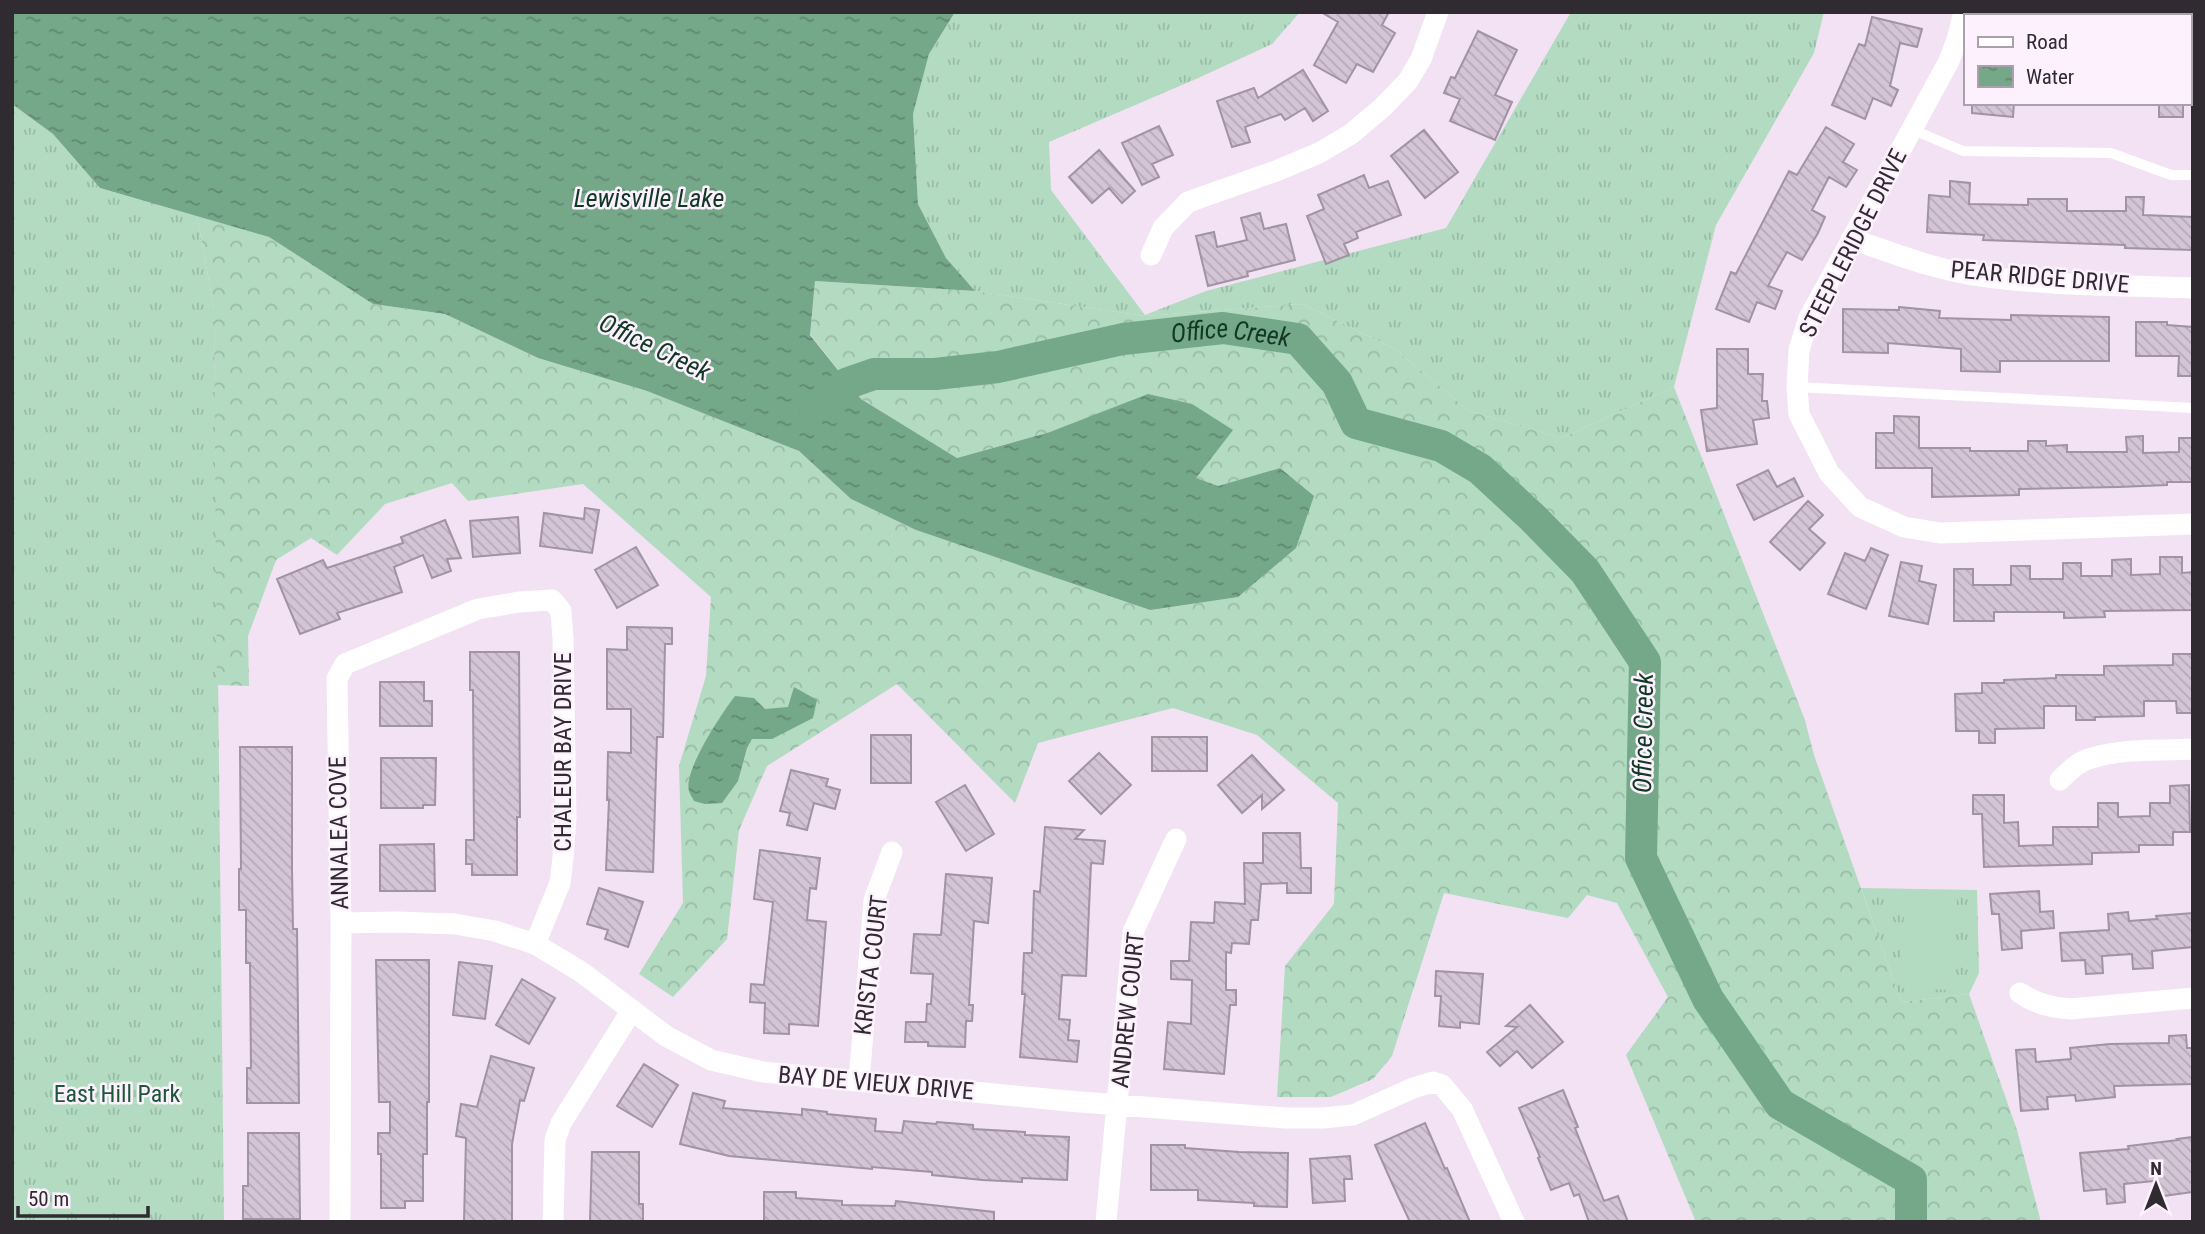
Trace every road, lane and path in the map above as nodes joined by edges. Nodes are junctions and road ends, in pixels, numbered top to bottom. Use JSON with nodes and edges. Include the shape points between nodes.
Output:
{"nodes":[{"id":1,"x":1438,"y":12,"type":"edge"},
{"id":2,"x":1964,"y":19,"type":"edge"},
{"id":3,"x":1911,"y":130,"type":"junction"},
{"id":4,"x":2193,"y":175,"type":"edge"},
{"id":5,"x":1851,"y":239,"type":"junction"},
{"id":6,"x":1151,"y":255,"type":"dead end"},
{"id":7,"x":2193,"y":288,"type":"edge"},
{"id":8,"x":1797,"y":387,"type":"junction"},
{"id":9,"x":2193,"y":408,"type":"edge"},
{"id":10,"x":2193,"y":524,"type":"edge"},
{"id":11,"x":552,"y":600,"type":"joint"},
{"id":12,"x":2193,"y":749,"type":"edge"},
{"id":13,"x":2060,"y":780,"type":"dead end"},
{"id":14,"x":1176,"y":839,"type":"dead end"},
{"id":15,"x":892,"y":852,"type":"dead end"},
{"id":16,"x":341,"y":923,"type":"junction"},
{"id":17,"x":536,"y":944,"type":"junction"},
{"id":18,"x":2020,"y":993,"type":"dead end"},
{"id":19,"x":2193,"y":998,"type":"edge"},
{"id":20,"x":632,"y":1010,"type":"junction"},
{"id":21,"x":859,"y":1080,"type":"junction"},
{"id":22,"x":1117,"y":1105,"type":"junction"},
{"id":23,"x":340,"y":1222,"type":"edge"},
{"id":24,"x":553,"y":1222,"type":"edge"},
{"id":25,"x":1106,"y":1222,"type":"edge"},
{"id":26,"x":1514,"y":1222,"type":"edge"}],
"edges":[{"from":1,"to":6,"type":"street","via":[[1421,59],[1383,107],[1319,153],[1188,202],[1163,228]]},
{"from":2,"to":3,"type":"street","name":"STEEPLERIDGE DRIVE","via":[[1948,61]]},
{"from":3,"to":4,"type":"lane","via":[[1963,151],[2111,153],[2171,175]]},
{"from":3,"to":5,"type":"street","name":"STEEPLERIDGE DRIVE"},
{"from":5,"to":7,"type":"street","name":"PEAR RIDGE DRIVE","via":[[1972,275]]},
{"from":5,"to":8,"type":"street","name":"STEEPLERIDGE DRIVE","via":[[1809,318],[1799,351]]},
{"from":8,"to":9,"type":"lane"},
{"from":8,"to":10,"type":"street","name":"STEEPLERIDGE DRIVE","via":[[1799,414],[1829,473],[1860,507],[1903,527],[1940,533]]},
{"from":11,"to":16,"type":"street","name":"ANNALEA COVE","via":[[478,609],[345,664],[337,679]]},
{"from":11,"to":17,"type":"street","name":"CHALEUR BAY DRIVE","via":[[561,611],[564,638],[566,818],[560,883]]},
{"from":12,"to":13,"type":"street","via":[[2090,758]]},
{"from":14,"to":22,"type":"street","name":"ANDREW COURT","via":[[1133,932]]},
{"from":15,"to":21,"type":"street","name":"KRISTA COURT","via":[[874,900]]},
{"from":16,"to":17,"type":"street","name":"BAY DE VIEUX DRIVE","via":[[455,924]]},
{"from":16,"to":23,"type":"street","name":"ANNALEA COVE"},
{"from":17,"to":20,"type":"street","name":"BAY DE VIEUX DRIVE"},
{"from":18,"to":19,"type":"street","via":[[2051,1008],[2070,1009]]},
{"from":20,"to":21,"type":"street","name":"BAY DE VIEUX DRIVE","via":[[666,1036],[711,1060],[763,1072]]},
{"from":20,"to":24,"type":"street","via":[[561,1123],[555,1140]]},
{"from":21,"to":22,"type":"street","name":"BAY DE VIEUX DRIVE"},
{"from":22,"to":25,"type":"street","name":"ANDREW COURT"},
{"from":22,"to":26,"type":"street","name":"BAY DE VIEUX DRIVE","via":[[1323,1118],[1353,1115],[1433,1082],[1443,1085],[1462,1109]]}]}
